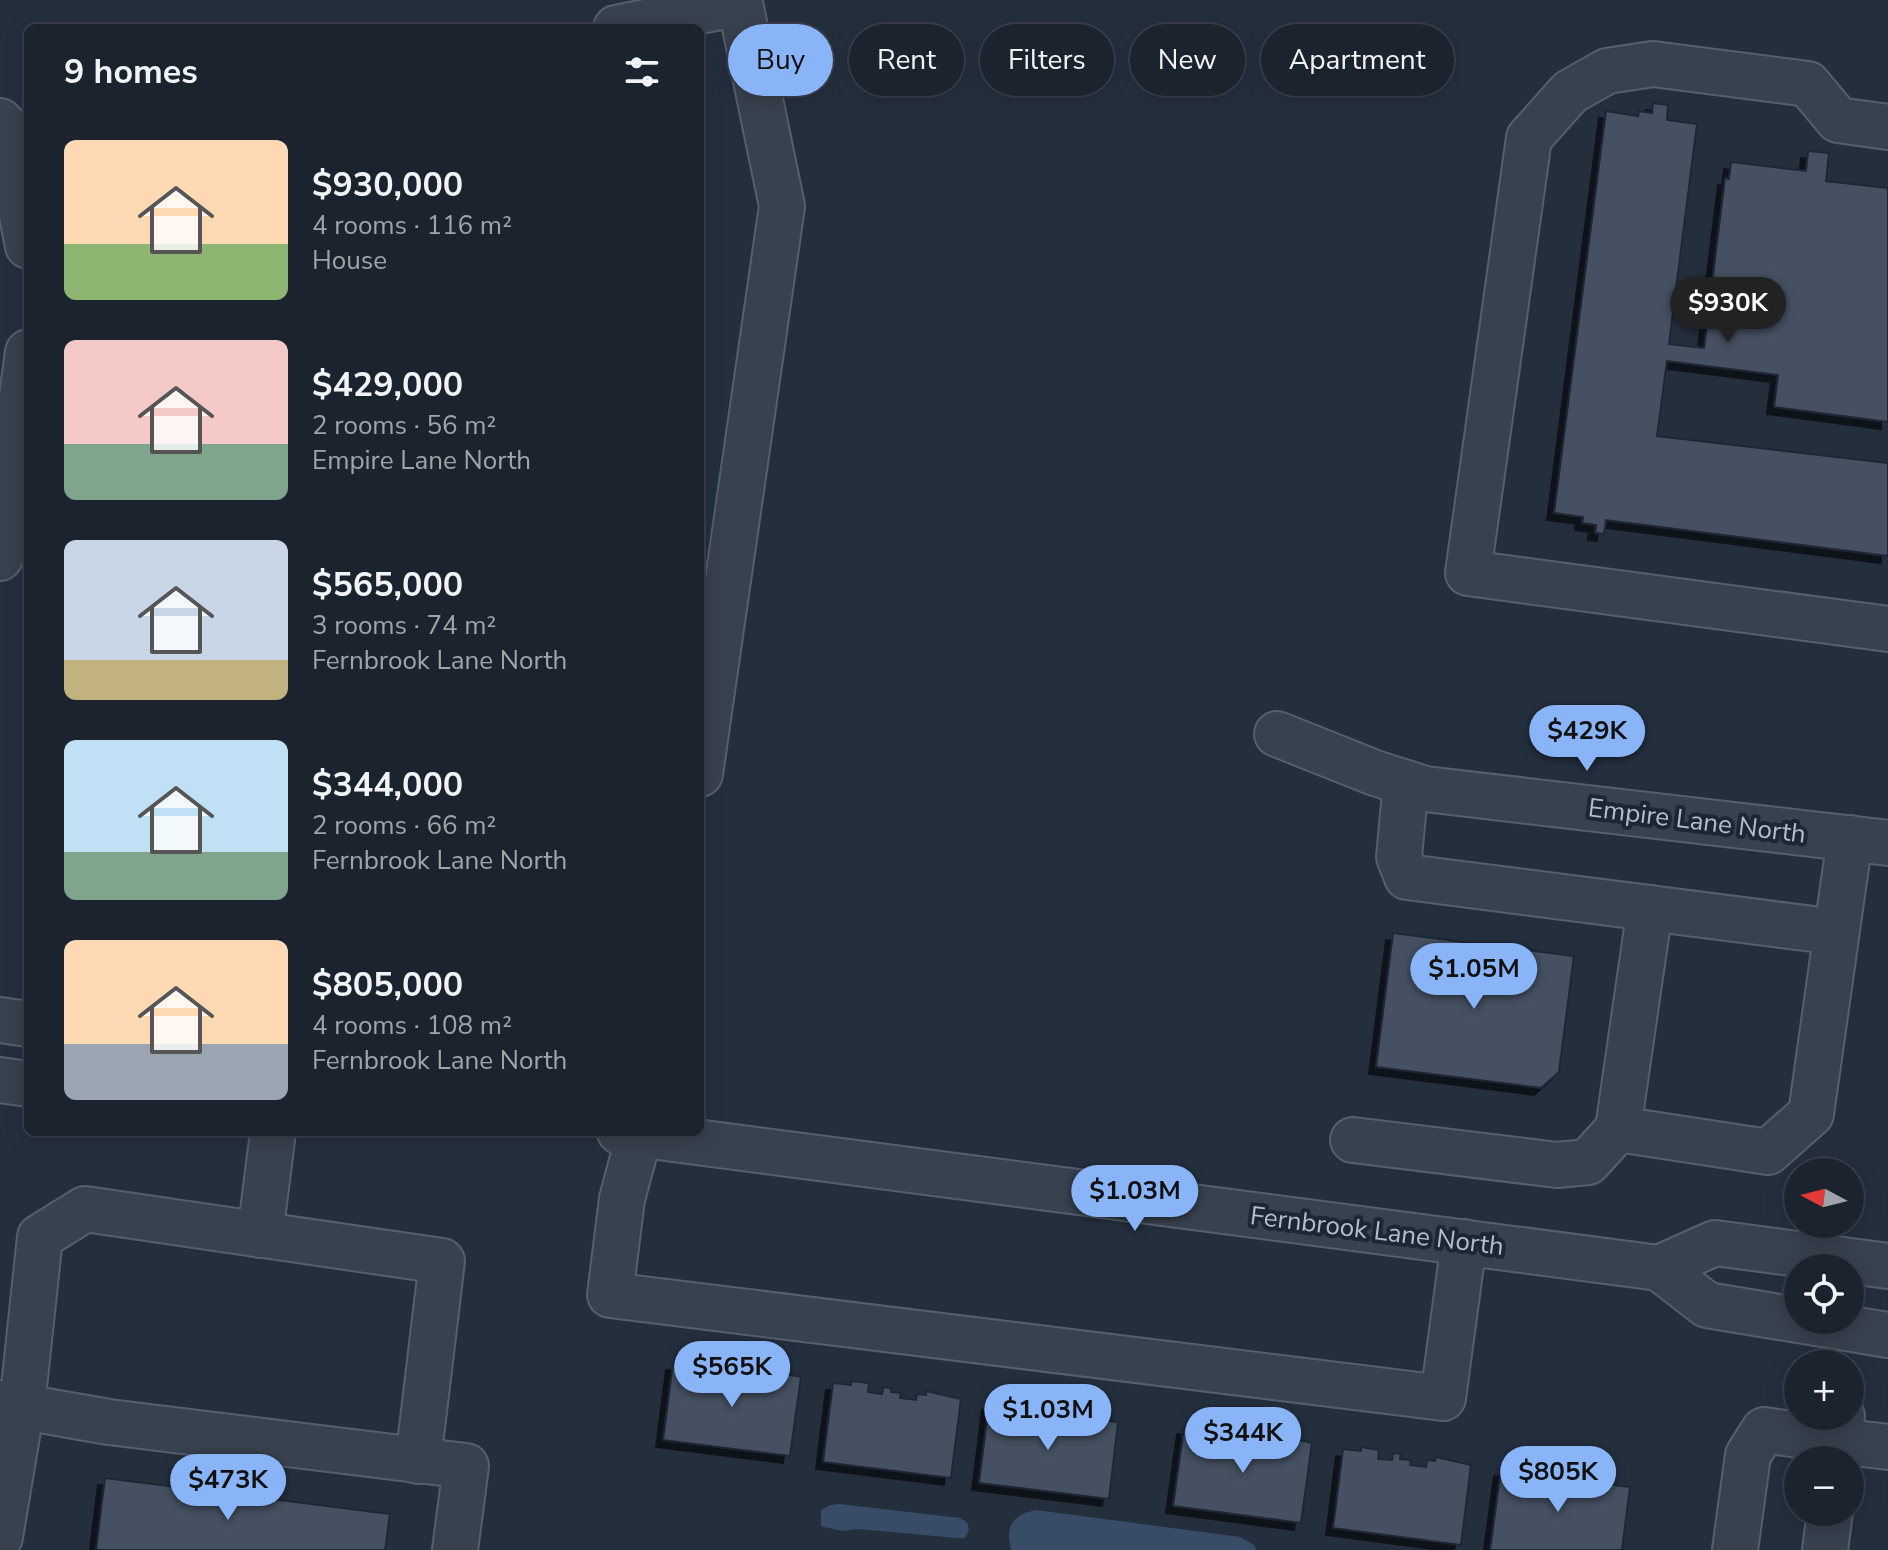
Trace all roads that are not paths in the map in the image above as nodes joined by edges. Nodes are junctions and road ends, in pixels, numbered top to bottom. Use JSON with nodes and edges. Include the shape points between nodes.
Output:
{"nodes":[{"id":1,"x":636,"y":24,"type":"edge"},
{"id":2,"x":0,"y":121,"type":"edge"},
{"id":3,"x":1888,"y":127,"type":"edge"},
{"id":4,"x":24,"y":226,"type":"edge"},
{"id":5,"x":24,"y":392,"type":"edge"},
{"id":6,"x":12,"y":512,"type":"edge"},
{"id":7,"x":0,"y":558,"type":"edge"},
{"id":8,"x":1888,"y":629,"type":"edge"},
{"id":9,"x":704,"y":704,"type":"edge"},
{"id":10,"x":1277,"y":734,"type":"dead end"},
{"id":11,"x":1406,"y":783,"type":"junction"},
{"id":12,"x":1869,"y":840,"type":"edge"},
{"id":13,"x":1650,"y":908,"type":"junction"},
{"id":14,"x":1836,"y":932,"type":"junction"},
{"id":15,"x":0,"y":1020,"type":"edge"},
{"id":16,"x":24,"y":1023,"type":"edge"},
{"id":17,"x":0,"y":1080,"type":"edge"},
{"id":18,"x":24,"y":1083,"type":"edge"},
{"id":19,"x":1618,"y":1129,"type":"junction"},
{"id":20,"x":272,"y":1136,"type":"edge"},
{"id":21,"x":632,"y":1136,"type":"edge"},
{"id":22,"x":656,"y":1136,"type":"edge"},
{"id":23,"x":1353,"y":1140,"type":"dead end"},
{"id":24,"x":260,"y":1235,"type":"junction"},
{"id":25,"x":1464,"y":1242,"type":"junction"},
{"id":26,"x":1888,"y":1266,"type":"edge"},
{"id":27,"x":1659,"y":1268,"type":"junction"},
{"id":28,"x":1864,"y":1343,"type":"edge"},
{"id":29,"x":11,"y":1405,"type":"edge"},
{"id":30,"x":1838,"y":1439,"type":"edge"},
{"id":31,"x":1888,"y":1447,"type":"edge"},
{"id":32,"x":418,"y":1461,"type":"junction"},
{"id":33,"x":1828,"y":1526,"type":"edge"},
{"id":34,"x":0,"y":1537,"type":"edge"},
{"id":35,"x":455,"y":1550,"type":"edge"},
{"id":36,"x":1735,"y":1550,"type":"edge"},
{"id":37,"x":1825,"y":1550,"type":"edge"}],
"edges":[{"from":1,"to":9,"type":"street","via":[[740,3],[782,206]]},
{"from":2,"to":4,"type":"street"},
{"from":3,"to":8,"type":"street","via":[[1838,120],[1808,84],[1653,64],[1607,71],[1570,92],[1529,138],[1468,573]]},
{"from":5,"to":6,"type":"street"},
{"from":6,"to":7,"type":"street"},
{"from":10,"to":11,"type":"street","name":"Empire Lane North"},
{"from":11,"to":12,"type":"street","name":"Empire Lane North"},
{"from":11,"to":13,"type":"street","via":[[1399,857],[1407,877]]},
{"from":12,"to":14,"type":"street"},
{"from":13,"to":14,"type":"street"},
{"from":13,"to":19,"type":"street"},
{"from":14,"to":19,"type":"street","via":[[1811,1114],[1768,1152]]},
{"from":15,"to":16,"type":"street"},
{"from":17,"to":18,"type":"street"},
{"from":19,"to":23,"type":"street","via":[[1588,1162],[1557,1165]]},
{"from":20,"to":24,"type":"street"},
{"from":21,"to":25,"type":"street","via":[[610,1295],[1443,1398]]},
{"from":22,"to":25,"type":"street","name":"Fernbrook Lane North"},
{"from":24,"to":29,"type":"street","via":[[85,1209],[40,1237]]},
{"from":24,"to":32,"type":"street","via":[[442,1261]]},
{"from":25,"to":27,"type":"street","name":"Fernbrook Lane North"},
{"from":26,"to":27,"type":"street","via":[[1715,1243]]},
{"from":27,"to":28,"type":"street","via":[[1707,1305]]},
{"from":29,"to":32,"type":"street"},
{"from":29,"to":34,"type":"street"},
{"from":30,"to":31,"type":"street"},
{"from":30,"to":36,"type":"street","via":[[1764,1430],[1748,1455]]},
{"from":32,"to":35,"type":"street","via":[[466,1466]]},
{"from":33,"to":37,"type":"street"}]}
